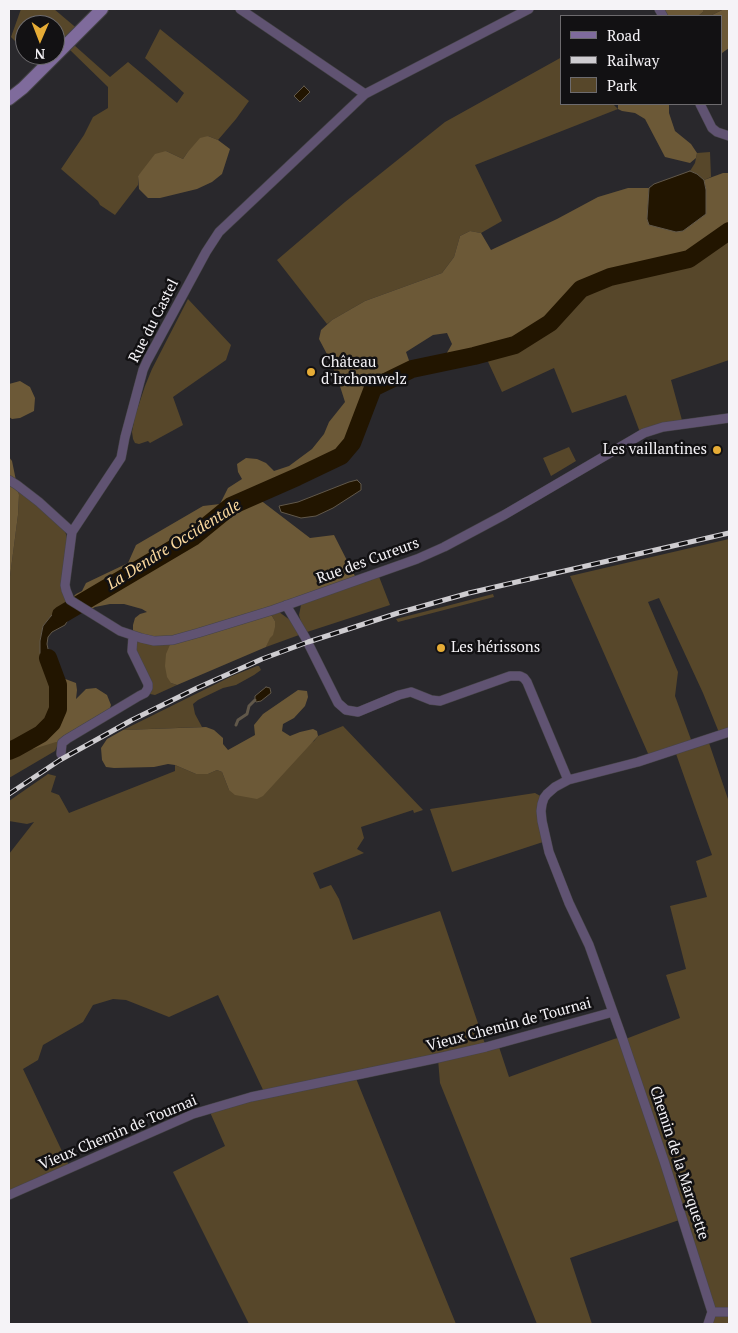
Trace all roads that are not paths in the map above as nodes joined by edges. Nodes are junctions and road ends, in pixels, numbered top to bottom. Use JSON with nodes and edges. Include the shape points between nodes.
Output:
{"nodes":[{"id":1,"x":102,"y":9,"type":"edge"},
{"id":2,"x":240,"y":9,"type":"edge"},
{"id":3,"x":529,"y":9,"type":"edge"},
{"id":4,"x":365,"y":94,"type":"junction"},
{"id":5,"x":9,"y":99,"type":"edge"},
{"id":6,"x":700,"y":105,"type":"edge"},
{"id":7,"x":729,"y":136,"type":"edge"},
{"id":8,"x":729,"y":418,"type":"edge"},
{"id":9,"x":9,"y":480,"type":"edge"},
{"id":10,"x":72,"y":532,"type":"junction"},
{"id":11,"x":286,"y":605,"type":"junction"},
{"id":12,"x":133,"y":636,"type":"junction"},
{"id":13,"x":729,"y":732,"type":"edge"},
{"id":14,"x":61,"y":754,"type":"dead end"},
{"id":15,"x":568,"y":780,"type":"junction"},
{"id":16,"x":612,"y":1012,"type":"junction"},
{"id":17,"x":9,"y":1195,"type":"edge"},
{"id":18,"x":712,"y":1312,"type":"junction"},
{"id":19,"x":729,"y":1312,"type":"edge"},
{"id":20,"x":708,"y":1324,"type":"edge"}],
"edges":[{"from":1,"to":5,"type":"main road"},
{"from":2,"to":4,"type":"street"},
{"from":3,"to":4,"type":"street","name":"Rue du Castel"},
{"from":4,"to":10,"type":"street","name":"Rue du Castel","via":[[219,232],[143,370],[121,458]]},
{"from":6,"to":7,"type":"street","via":[[712,128]]},
{"from":8,"to":11,"type":"street","name":"Rue des Cureurs","via":[[662,427],[644,434],[444,547],[384,572]]},
{"from":9,"to":10,"type":"street"},
{"from":10,"to":12,"type":"street","name":"Rue des Cureurs","via":[[65,585],[70,600]]},
{"from":11,"to":12,"type":"street","name":"Rue des Cureurs","via":[[173,640],[154,641]]},
{"from":11,"to":15,"type":"street","via":[[338,703],[346,710],[358,712],[411,692],[440,701],[510,676],[524,678]]},
{"from":12,"to":14,"type":"street","via":[[132,651],[148,688],[67,739],[62,743]]},
{"from":13,"to":15,"type":"street","name":"Vieux Chemin de Tournai","via":[[638,762]]},
{"from":15,"to":16,"type":"street","name":"Vieux Chemin de Tournai","via":[[544,798],[542,821],[558,875]]},
{"from":16,"to":17,"type":"street","name":"Vieux Chemin de Tournai","via":[[486,1047],[251,1097],[193,1114]]},
{"from":16,"to":18,"type":"street","name":"Chemin de la Marquette"},
{"from":18,"to":19,"type":"street"},
{"from":18,"to":20,"type":"street"}]}
